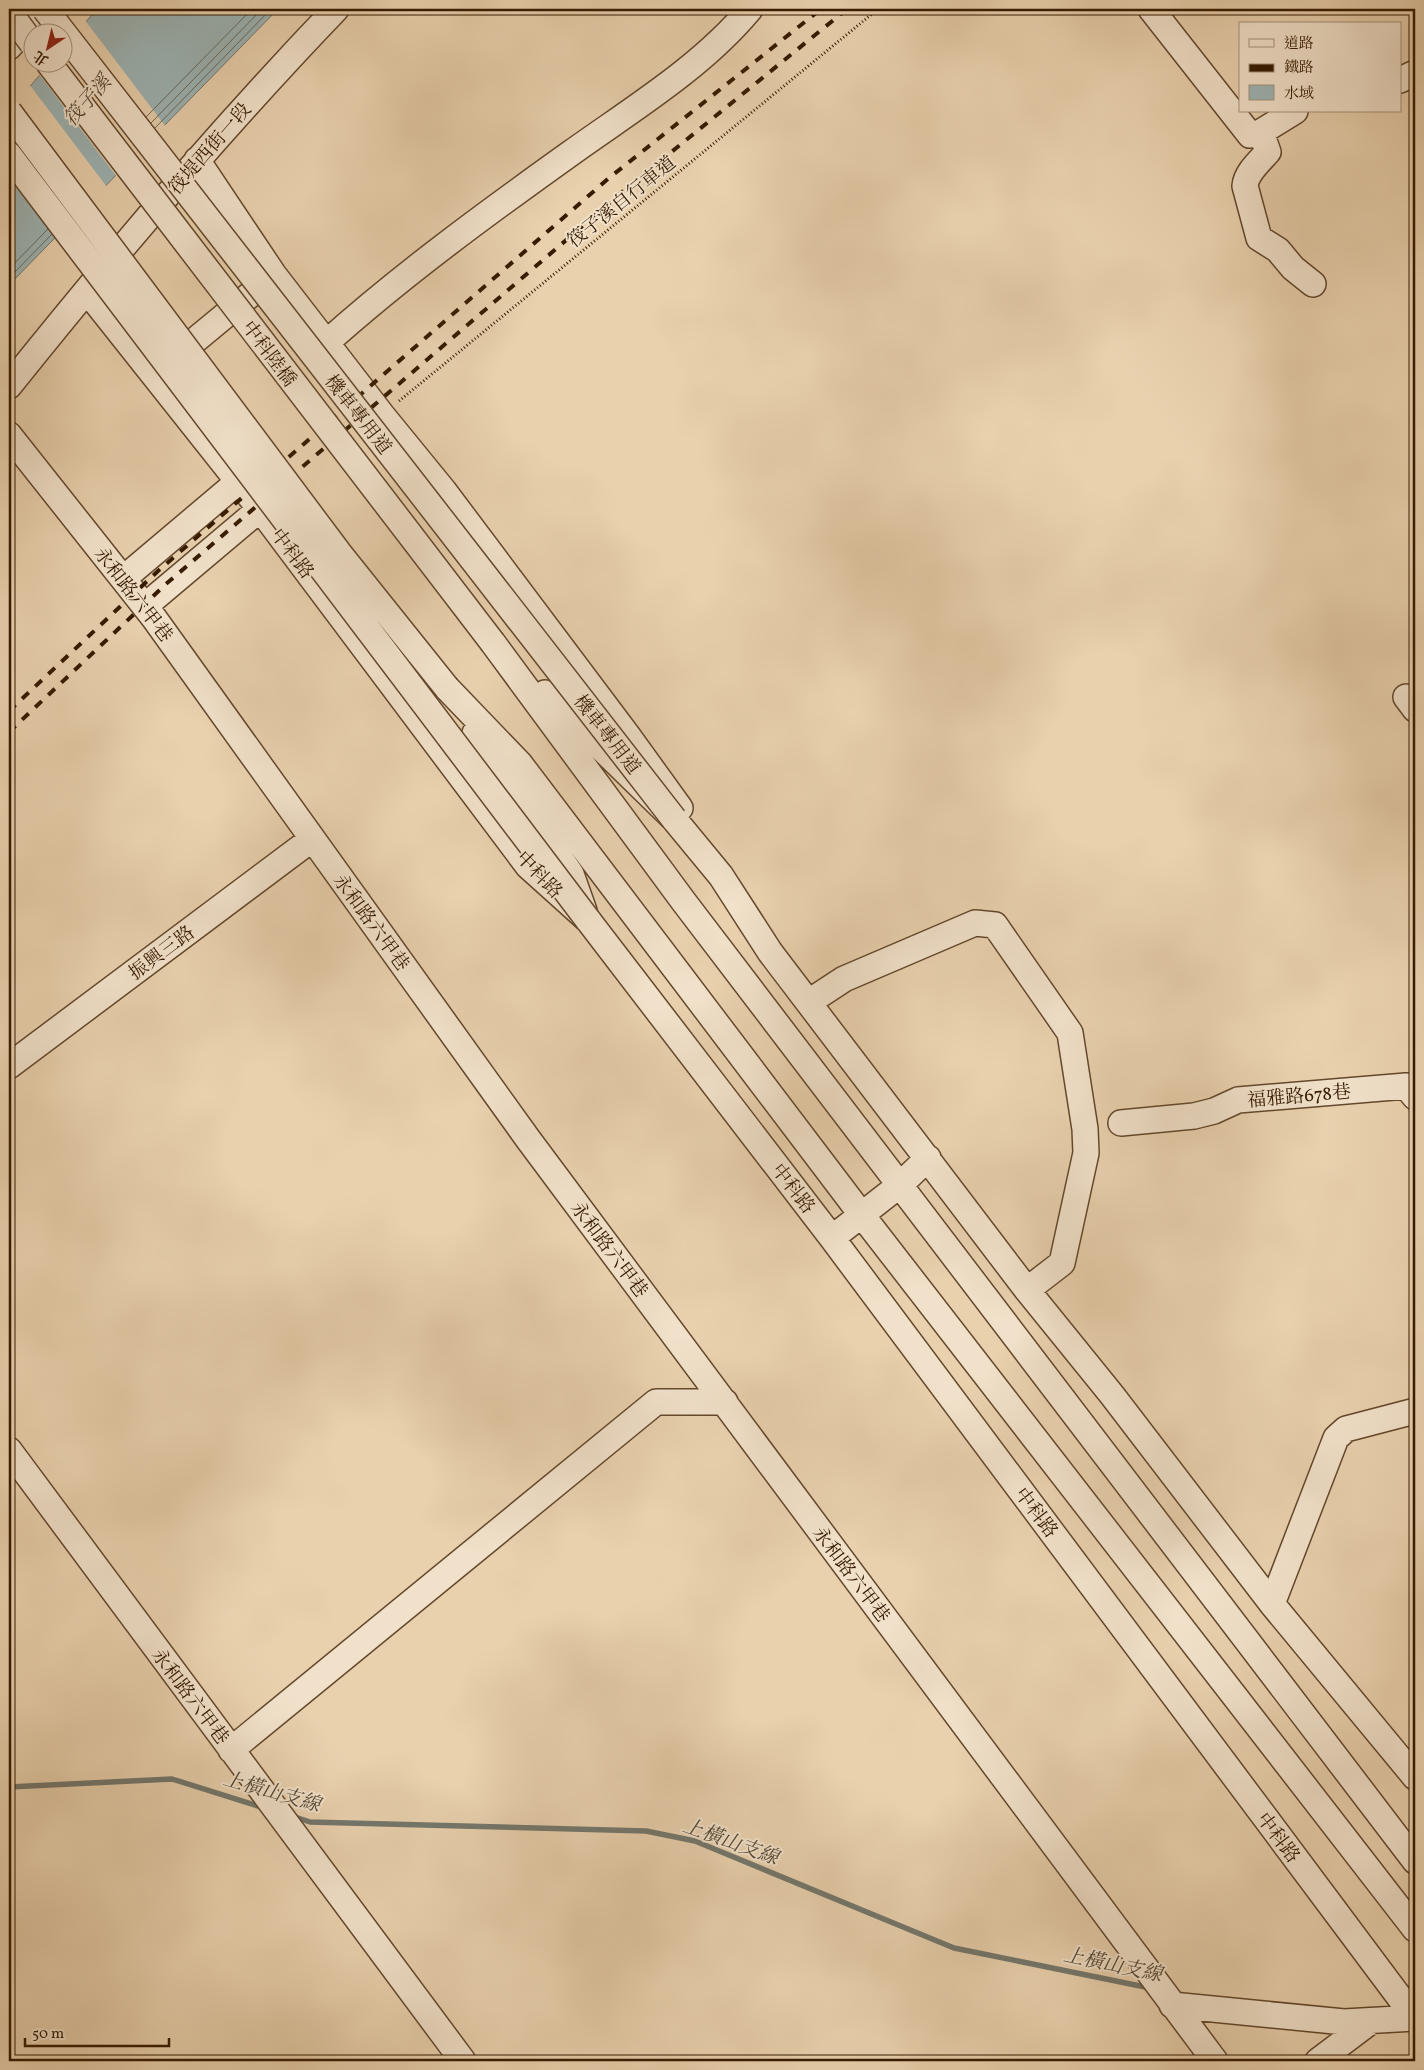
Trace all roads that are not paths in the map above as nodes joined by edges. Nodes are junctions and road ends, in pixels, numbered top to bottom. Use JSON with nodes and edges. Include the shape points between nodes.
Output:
{"nodes":[{"id":1,"x":44,"y":9,"type":"edge"},
{"id":2,"x":336,"y":9,"type":"edge"},
{"id":3,"x":750,"y":9,"type":"edge"},
{"id":4,"x":1151,"y":9,"type":"edge"},
{"id":5,"x":9,"y":12,"type":"edge"},
{"id":6,"x":22,"y":29,"type":"edge"},
{"id":7,"x":9,"y":47,"type":"edge"},
{"id":8,"x":56,"y":72,"type":"edge"},
{"id":9,"x":1415,"y":73,"type":"edge"},
{"id":10,"x":1402,"y":79,"type":"edge"},
{"id":11,"x":9,"y":112,"type":"edge"},
{"id":12,"x":1292,"y":112,"type":"edge"},
{"id":13,"x":1261,"y":132,"type":"junction"},
{"id":14,"x":9,"y":155,"type":"edge"},
{"id":15,"x":197,"y":160,"type":"junction"},
{"id":16,"x":274,"y":276,"type":"junction"},
{"id":17,"x":1313,"y":284,"type":"dead end"},
{"id":18,"x":87,"y":291,"type":"junction"},
{"id":19,"x":326,"y":344,"type":"junction"},
{"id":20,"x":153,"y":375,"type":"junction"},
{"id":21,"x":9,"y":386,"type":"edge"},
{"id":22,"x":9,"y":435,"type":"edge"},
{"id":23,"x":239,"y":481,"type":"junction"},
{"id":24,"x":260,"y":509,"type":"junction"},
{"id":25,"x":123,"y":579,"type":"junction"},
{"id":26,"x":145,"y":606,"type":"junction"},
{"id":27,"x":493,"y":643,"type":"junction"},
{"id":28,"x":447,"y":688,"type":"junction"},
{"id":29,"x":674,"y":819,"type":"junction"},
{"id":30,"x":312,"y":839,"type":"junction"},
{"id":31,"x":721,"y":876,"type":"junction"},
{"id":32,"x":588,"y":920,"type":"junction"},
{"id":33,"x":809,"y":1002,"type":"junction"},
{"id":34,"x":9,"y":1066,"type":"edge"},
{"id":35,"x":1415,"y":1098,"type":"edge"},
{"id":36,"x":1121,"y":1123,"type":"dead end"},
{"id":37,"x":928,"y":1158,"type":"junction"},
{"id":38,"x":901,"y":1184,"type":"junction"},
{"id":39,"x":861,"y":1214,"type":"junction"},
{"id":40,"x":832,"y":1238,"type":"junction"},
{"id":41,"x":1027,"y":1290,"type":"junction"},
{"id":42,"x":725,"y":1402,"type":"junction"},
{"id":43,"x":1415,"y":1411,"type":"edge"},
{"id":44,"x":9,"y":1450,"type":"edge"},
{"id":45,"x":1272,"y":1604,"type":"junction"},
{"id":46,"x":231,"y":1750,"type":"junction"},
{"id":47,"x":1415,"y":1777,"type":"edge"},
{"id":48,"x":1415,"y":1861,"type":"edge"},
{"id":49,"x":1415,"y":1929,"type":"edge"},
{"id":50,"x":1172,"y":2005,"type":"junction"},
{"id":51,"x":1415,"y":2018,"type":"edge"},
{"id":52,"x":1371,"y":2021,"type":"junction"},
{"id":53,"x":463,"y":2061,"type":"edge"},
{"id":54,"x":1215,"y":2061,"type":"edge"},
{"id":55,"x":1318,"y":2061,"type":"edge"}],
"edges":[{"from":1,"to":7,"type":"street"},
{"from":1,"to":29,"type":"street","name":"機車專用道","bridge":true},
{"from":2,"to":15,"type":"street","name":"筏堤西街一段"},
{"from":3,"to":19,"type":"street","via":[[702,58],[386,291]]},
{"from":4,"to":13,"type":"street","via":[[1250,135]]},
{"from":5,"to":6,"type":"street","bridge":true},
{"from":8,"to":27,"type":"street","name":"中科陸橋","bridge":true},
{"from":9,"to":10,"type":"street"},
{"from":11,"to":28,"type":"street","bridge":true,"via":[[334,545]]},
{"from":12,"to":13,"type":"street"},
{"from":13,"to":17,"type":"street","via":[[1268,152],[1245,181],[1256,230],[1259,238],[1278,250]]},
{"from":14,"to":32,"type":"street","bridge":true},
{"from":15,"to":16,"type":"street"},
{"from":15,"to":18,"type":"street","name":"筏堤西街一段"},
{"from":16,"to":19,"type":"street"},
{"from":16,"to":20,"type":"street"},
{"from":18,"to":20,"type":"street","name":"中科路"},
{"from":18,"to":21,"type":"street","name":"筏堤西街一段"},
{"from":19,"to":31,"type":"street","via":[[444,491],[628,736],[681,811]]},
{"from":20,"to":23,"type":"street","name":"中科路"},
{"from":22,"to":25,"type":"street","name":"永和路六甲巷"},
{"from":23,"to":24,"type":"street","name":"中科路"},
{"from":23,"to":25,"type":"street"},
{"from":24,"to":26,"type":"street"},
{"from":24,"to":32,"type":"street","name":"中科路","via":[[528,866]]},
{"from":25,"to":26,"type":"street","name":"永和路六甲巷"},
{"from":26,"to":30,"type":"street","name":"永和路六甲巷"},
{"from":27,"to":29,"type":"street"},
{"from":27,"to":38,"type":"street","via":[[684,902]]},
{"from":28,"to":32,"type":"street","via":[[571,874]]},
{"from":28,"to":39,"type":"street","name":"中科路","via":[[520,764]]},
{"from":29,"to":31,"type":"street"},
{"from":30,"to":34,"type":"street","name":"振興三路"},
{"from":30,"to":42,"type":"street","name":"永和路六甲巷","via":[[528,1138]]},
{"from":31,"to":33,"type":"street","via":[[770,952]]},
{"from":32,"to":40,"type":"street","name":"中科路"},
{"from":33,"to":37,"type":"street"},
{"from":33,"to":41,"type":"street","via":[[844,980],[975,923],[995,925],[1070,1033],[1084,1130],[1086,1154],[1062,1263]]},
{"from":35,"to":36,"type":"street","name":"福雅路678巷","via":[[1406,1086],[1238,1100],[1194,1116]]},
{"from":37,"to":38,"type":"street"},
{"from":37,"to":41,"type":"street"},
{"from":38,"to":39,"type":"street"},
{"from":38,"to":48,"type":"street"},
{"from":39,"to":40,"type":"street"},
{"from":39,"to":49,"type":"street","name":"中科路"},
{"from":40,"to":51,"type":"street","name":"中科路"},
{"from":41,"to":45,"type":"street"},
{"from":42,"to":46,"type":"street","via":[[656,1402]]},
{"from":42,"to":50,"type":"street","name":"永和路六甲巷"},
{"from":43,"to":45,"type":"street","via":[[1346,1429],[1336,1438]]},
{"from":44,"to":46,"type":"street","name":"永和路六甲巷"},
{"from":45,"to":47,"type":"street"},
{"from":46,"to":53,"type":"street","name":"永和路六甲巷"},
{"from":50,"to":52,"type":"street","via":[[1344,2022]]},
{"from":50,"to":54,"type":"street","name":"永和路六甲巷"},
{"from":51,"to":52,"type":"street"},
{"from":52,"to":55,"type":"street"}]}
